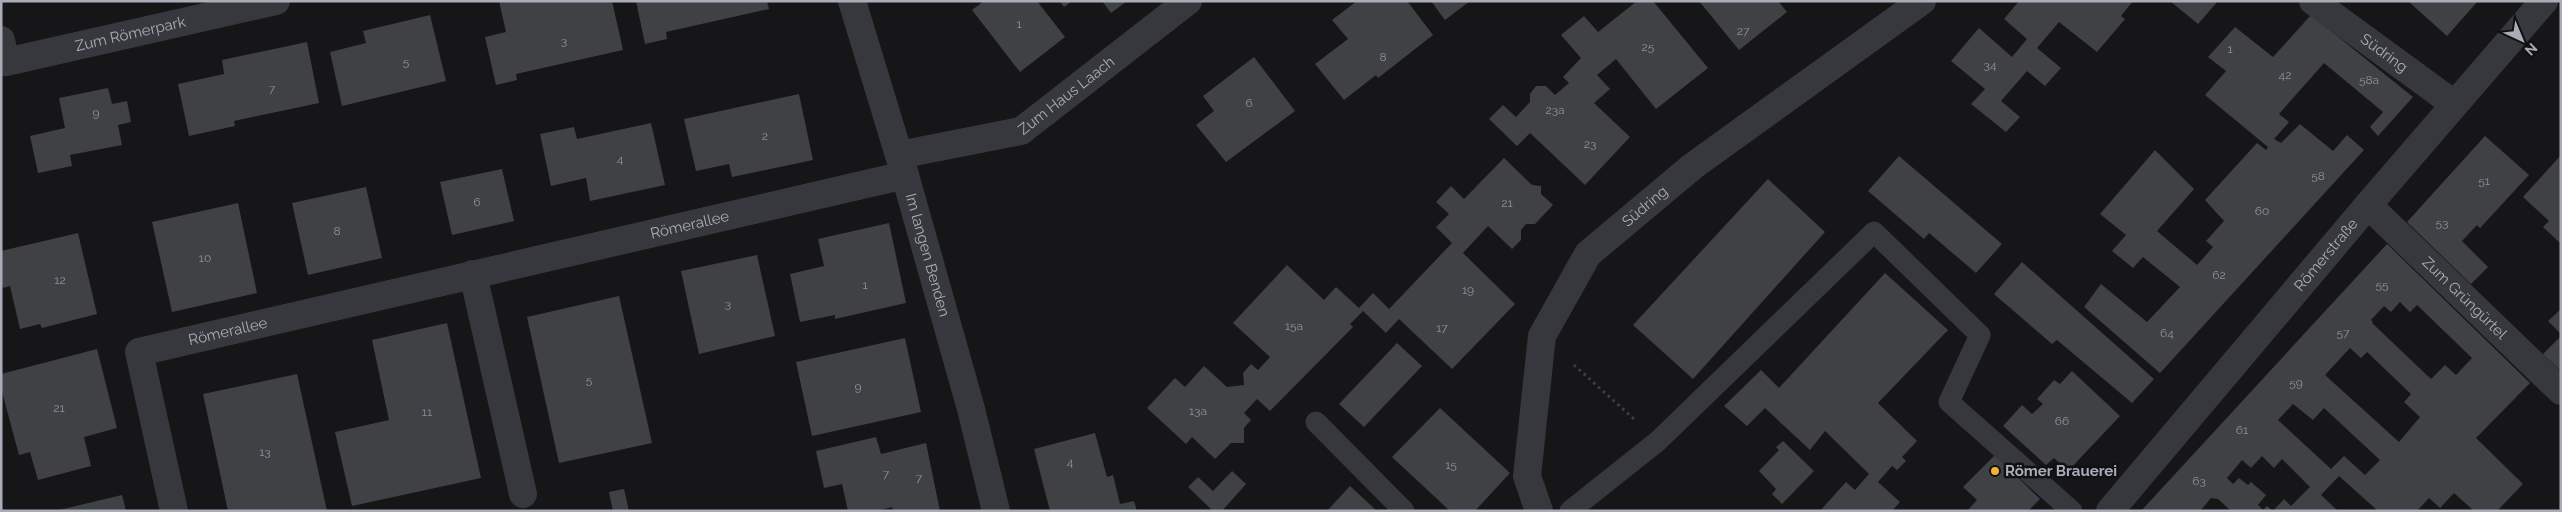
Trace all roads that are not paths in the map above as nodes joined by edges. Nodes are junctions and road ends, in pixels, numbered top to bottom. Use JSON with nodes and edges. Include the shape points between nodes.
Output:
{"nodes":[{"id":1,"x":276,"y":1,"type":"edge"},
{"id":2,"x":852,"y":1,"type":"edge"},
{"id":3,"x":1188,"y":1,"type":"edge"},
{"id":4,"x":1922,"y":1,"type":"edge"},
{"id":5,"x":2313,"y":1,"type":"edge"},
{"id":6,"x":2544,"y":1,"type":"edge"},
{"id":7,"x":1,"y":40,"type":"edge"},
{"id":8,"x":2454,"y":104,"type":"junction"},
{"id":9,"x":902,"y":165,"type":"junction"},
{"id":10,"x":2368,"y":205,"type":"junction"},
{"id":11,"x":473,"y":274,"type":"junction"},
{"id":12,"x":2561,"y":391,"type":"edge"},
{"id":13,"x":1316,"y":422,"type":"dead end"},
{"id":14,"x":523,"y":494,"type":"dead end"},
{"id":15,"x":174,"y":511,"type":"edge"},
{"id":16,"x":996,"y":511,"type":"edge"},
{"id":17,"x":1404,"y":511,"type":"edge"},
{"id":18,"x":1539,"y":511,"type":"edge"},
{"id":19,"x":1570,"y":511,"type":"edge"},
{"id":20,"x":2072,"y":511,"type":"edge"},
{"id":21,"x":2110,"y":511,"type":"edge"}],
"edges":[{"from":1,"to":7,"type":"street","name":"Zum Römerpark","via":[[6,62]]},
{"from":2,"to":9,"type":"street","name":"Im langen Benden"},
{"from":3,"to":9,"type":"street","name":"Zum Haus Laach","via":[[1021,131]]},
{"from":4,"to":18,"type":"street","name":"Südring","via":[[1693,166],[1588,254],[1542,336],[1527,476]]},
{"from":5,"to":8,"type":"street","name":"Südring"},
{"from":6,"to":8,"type":"street","name":"Römerstraße"},
{"from":8,"to":10,"type":"street","name":"Römerstraße"},
{"from":9,"to":11,"type":"street","name":"Römerallee"},
{"from":9,"to":16,"type":"street","name":"Im langen Benden","via":[[971,409]]},
{"from":10,"to":12,"type":"street","name":"Zum Grüngürtel"},
{"from":10,"to":21,"type":"street","name":"Römerstraße"},
{"from":11,"to":14,"type":"street"},
{"from":11,"to":15,"type":"street","name":"Römerallee","via":[[139,352]]},
{"from":13,"to":17,"type":"lane"},
{"from":19,"to":20,"type":"lane","via":[[1658,441],[1874,232],[1980,335],[1949,402]]}]}
